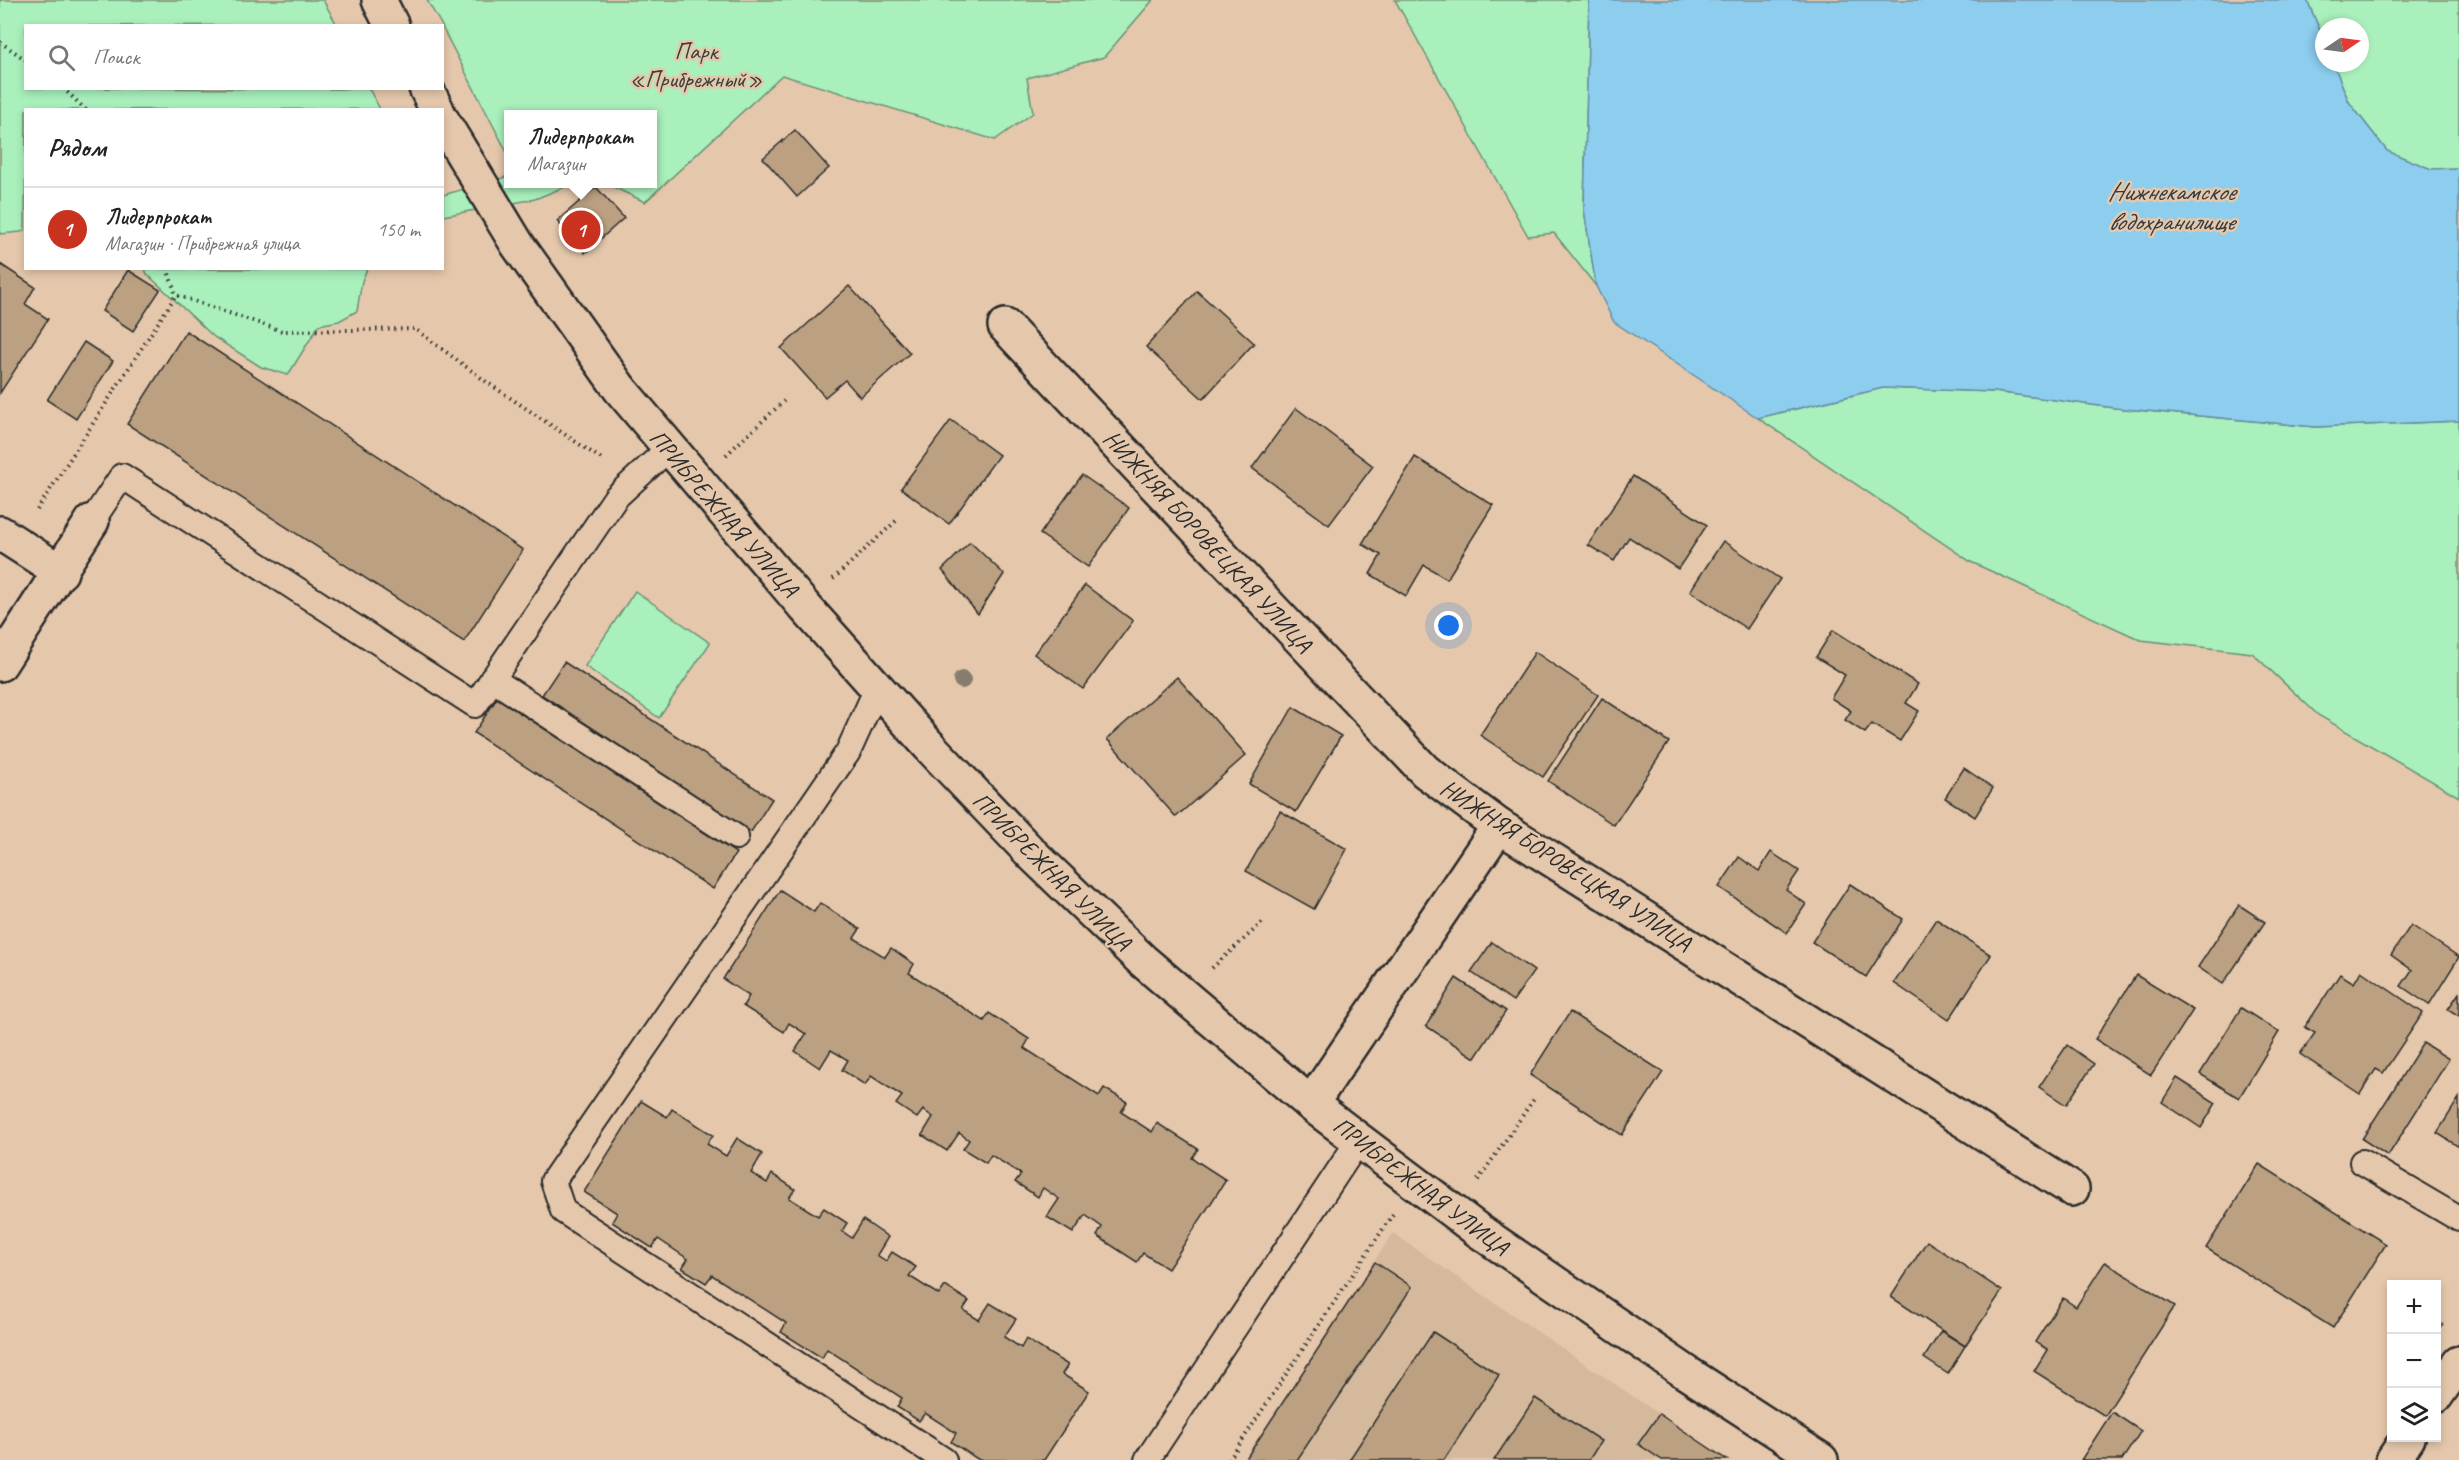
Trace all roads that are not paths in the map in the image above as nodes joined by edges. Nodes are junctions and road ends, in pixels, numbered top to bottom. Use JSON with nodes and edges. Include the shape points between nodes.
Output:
{"nodes":[{"id":1,"x":379,"y":0,"type":"edge"},
{"id":2,"x":391,"y":24,"type":"edge"},
{"id":3,"x":427,"y":90,"type":"edge"},
{"id":4,"x":436,"y":108,"type":"edge"},
{"id":5,"x":444,"y":123,"type":"edge"},
{"id":6,"x":1005,"y":326,"type":"dead end"},
{"id":7,"x":668,"y":449,"type":"junction"},
{"id":8,"x":92,"y":521,"type":"joint"},
{"id":9,"x":8,"y":538,"type":"edge"},
{"id":10,"x":61,"y":572,"type":"junction"},
{"id":11,"x":0,"y":664,"type":"edge"},
{"id":12,"x":492,"y":679,"type":"junction"},
{"id":13,"x":877,"y":688,"type":"junction"},
{"id":14,"x":1499,"y":826,"type":"junction"},
{"id":15,"x":736,"y":837,"type":"dead end"},
{"id":16,"x":1311,"y":1104,"type":"junction"},
{"id":17,"x":1359,"y":1140,"type":"junction"},
{"id":18,"x":2362,"y":1162,"type":"dead end"},
{"id":19,"x":2072,"y":1189,"type":"dead end"},
{"id":20,"x":2459,"y":1219,"type":"edge"},
{"id":21,"x":2459,"y":1363,"type":"edge"},
{"id":22,"x":2441,"y":1389,"type":"edge"},
{"id":23,"x":2405,"y":1442,"type":"edge"},
{"id":24,"x":944,"y":1460,"type":"edge"},
{"id":25,"x":1147,"y":1460,"type":"edge"},
{"id":26,"x":1821,"y":1460,"type":"edge"},
{"id":27,"x":2393,"y":1460,"type":"edge"}],
"edges":[{"from":1,"to":2,"type":"street"},
{"from":3,"to":4,"type":"street"},
{"from":5,"to":7,"type":"street","name":"ПРИБРЕЖНАЯ УЛИЦА","via":[[517,244],[620,389]]},
{"from":6,"to":14,"type":"street","name":"НИЖНЯЯ БОРОВЕЦКАЯ УЛИЦА","via":[[1425,771]]},
{"from":7,"to":12,"type":"lane","via":[[616,497]]},
{"from":7,"to":13,"type":"street","name":"ПРИБРЕЖНАЯ УЛИЦА"},
{"from":8,"to":10,"type":"street"},
{"from":8,"to":12,"type":"lane","via":[[122,476],[475,705]]},
{"from":9,"to":10,"type":"street"},
{"from":10,"to":11,"type":"street"},
{"from":12,"to":15,"type":"lane"},
{"from":13,"to":16,"type":"street","name":"ПРИБРЕЖНАЯ УЛИЦА","via":[[1032,854],[1142,960]]},
{"from":13,"to":24,"type":"lane","via":[[848,752],[553,1181],[562,1211]]},
{"from":14,"to":16,"type":"street"},
{"from":14,"to":19,"type":"street","name":"НИЖНЯЯ БОРОВЕЦКАЯ УЛИЦА"},
{"from":16,"to":17,"type":"street","name":"ПРИБРЕЖНАЯ УЛИЦА"},
{"from":17,"to":25,"type":"lane"},
{"from":17,"to":26,"type":"street","name":"ПРИБРЕЖНАЯ УЛИЦА","via":[[1456,1214]]},
{"from":18,"to":20,"type":"lane"},
{"from":21,"to":22,"type":"street"},
{"from":23,"to":27,"type":"street"}]}
